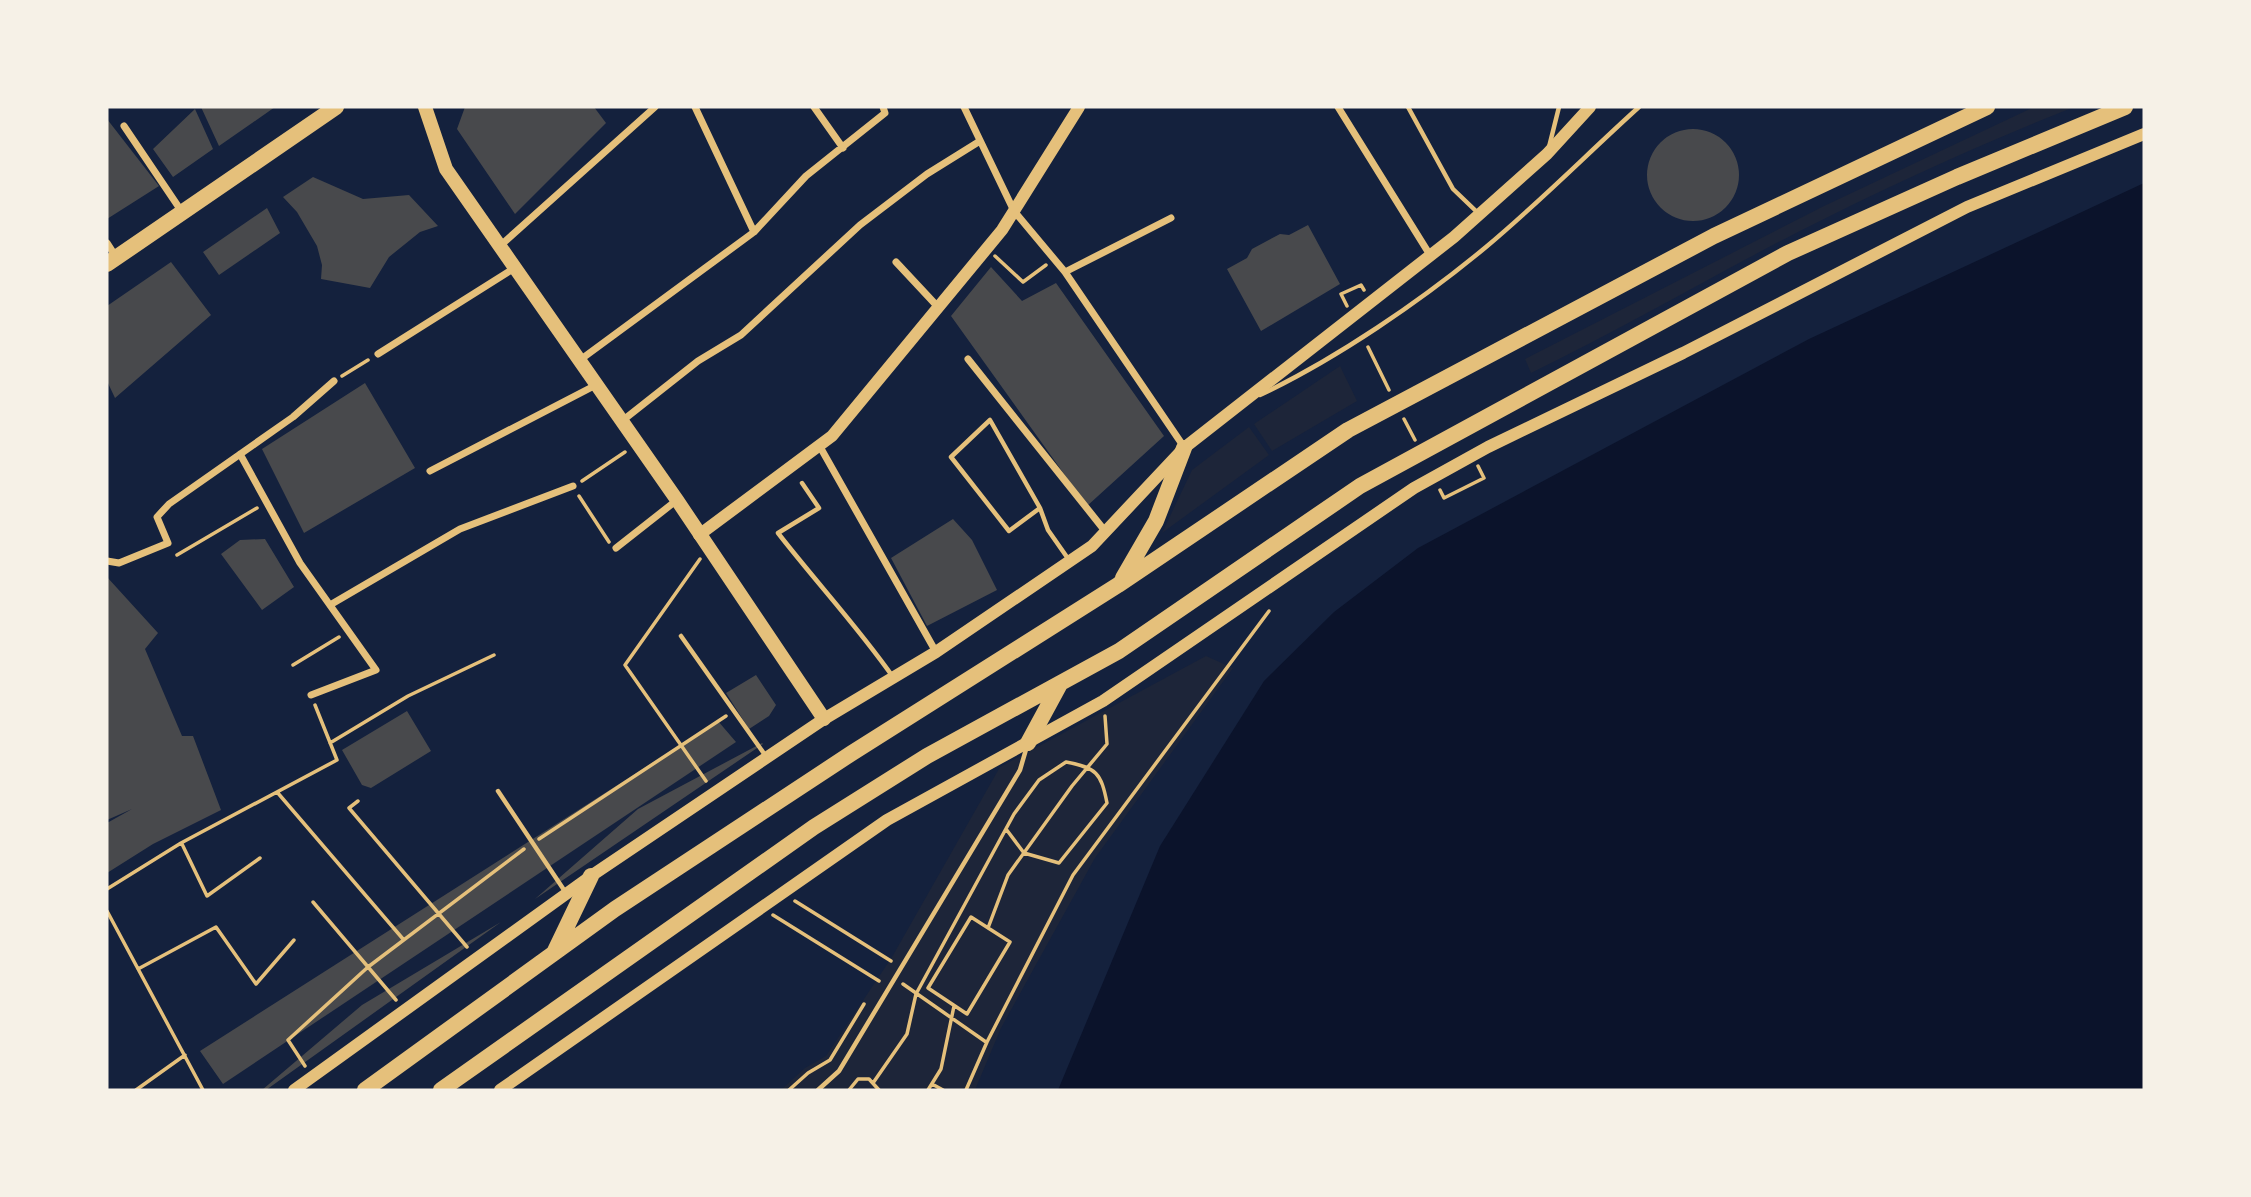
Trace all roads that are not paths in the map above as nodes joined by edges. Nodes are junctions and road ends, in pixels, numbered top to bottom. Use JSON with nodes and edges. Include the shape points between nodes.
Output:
{"nodes":[{"id":1,"x":425,"y":107,"type":"edge"},
{"id":2,"x":655,"y":107,"type":"edge"},
{"id":3,"x":695,"y":107,"type":"edge"},
{"id":4,"x":814,"y":107,"type":"edge"},
{"id":5,"x":883,"y":107,"type":"edge"},
{"id":6,"x":964,"y":107,"type":"edge"},
{"id":7,"x":1079,"y":107,"type":"edge"},
{"id":8,"x":1338,"y":107,"type":"edge"},
{"id":9,"x":1408,"y":107,"type":"edge"},
{"id":10,"x":1559,"y":107,"type":"edge"},
{"id":11,"x":1590,"y":107,"type":"edge"},
{"id":12,"x":1639,"y":107,"type":"edge"},
{"id":13,"x":1987,"y":107,"type":"edge"},
{"id":14,"x":2125,"y":107,"type":"edge"},
{"id":15,"x":330,"y":109,"type":"edge"},
{"id":16,"x":1969,"y":112,"type":"edge"},
{"id":17,"x":124,"y":126,"type":"dead end"},
{"id":18,"x":2144,"y":134,"type":"edge"},
{"id":19,"x":980,"y":141,"type":"junction"},
{"id":20,"x":843,"y":148,"type":"junction"},
{"id":21,"x":1547,"y":154,"type":"junction"},
{"id":22,"x":1014,"y":211,"type":"junction"},
{"id":23,"x":182,"y":212,"type":"junction"},
{"id":24,"x":1480,"y":215,"type":"junction"},
{"id":25,"x":1171,"y":218,"type":"dead end"},
{"id":26,"x":754,"y":232,"type":"junction"},
{"id":27,"x":501,"y":245,"type":"junction"},
{"id":28,"x":110,"y":255,"type":"edge"},
{"id":29,"x":1430,"y":256,"type":"junction"},
{"id":30,"x":896,"y":262,"type":"dead end"},
{"id":31,"x":517,"y":267,"type":"junction"},
{"id":32,"x":1065,"y":272,"type":"junction"},
{"id":33,"x":938,"y":307,"type":"junction"},
{"id":34,"x":378,"y":355,"type":"road end"},
{"id":35,"x":968,"y":359,"type":"dead end"},
{"id":36,"x":580,"y":360,"type":"junction"},
{"id":37,"x":334,"y":381,"type":"road end"},
{"id":38,"x":597,"y":385,"type":"junction"},
{"id":39,"x":1235,"y":407,"type":"junction"},
{"id":40,"x":621,"y":422,"type":"junction"},
{"id":41,"x":819,"y":445,"type":"junction"},
{"id":42,"x":1184,"y":448,"type":"junction"},
{"id":43,"x":240,"y":454,"type":"junction"},
{"id":44,"x":430,"y":471,"type":"dead end"},
{"id":45,"x":802,"y":483,"type":"dead end"},
{"id":46,"x":573,"y":486,"type":"road end"},
{"id":47,"x":677,"y":500,"type":"junction"},
{"id":48,"x":1040,"y":508,"type":"junction"},
{"id":49,"x":1105,"y":531,"type":"junction"},
{"id":50,"x":698,"y":535,"type":"junction"},
{"id":51,"x":616,"y":548,"type":"road end"},
{"id":52,"x":107,"y":561,"type":"edge"},
{"id":53,"x":1070,"y":561,"type":"junction"},
{"id":54,"x":1118,"y":585,"type":"junction"},
{"id":55,"x":330,"y":605,"type":"junction"},
{"id":56,"x":681,"y":636,"type":"dead end"},
{"id":57,"x":936,"y":652,"type":"junction"},
{"id":58,"x":894,"y":678,"type":"junction"},
{"id":59,"x":1060,"y":683,"type":"junction"},
{"id":60,"x":311,"y":695,"type":"road end"},
{"id":61,"x":824,"y":719,"type":"junction"},
{"id":62,"x":1028,"y":743,"type":"junction"},
{"id":63,"x":767,"y":759,"type":"junction"},
{"id":64,"x":498,"y":791,"type":"dead end"},
{"id":65,"x":591,"y":876,"type":"junction"},
{"id":66,"x":567,"y":894,"type":"junction"},
{"id":67,"x":553,"y":954,"type":"junction"},
{"id":68,"x":294,"y":1090,"type":"edge"},
{"id":69,"x":365,"y":1090,"type":"edge"},
{"id":70,"x":441,"y":1090,"type":"edge"},
{"id":71,"x":500,"y":1090,"type":"edge"},
{"id":72,"x":818,"y":1090,"type":"edge"}],
"edges":[{"from":1,"to":27,"type":"main road","via":[[446,169]]},
{"from":2,"to":27,"type":"street"},
{"from":3,"to":26,"type":"street"},
{"from":4,"to":20,"type":"street"},
{"from":5,"to":20,"type":"street","via":[[885,113]]},
{"from":6,"to":19,"type":"street"},
{"from":7,"to":22,"type":"street"},
{"from":8,"to":29,"type":"street"},
{"from":9,"to":24,"type":"lane","via":[[1453,189]]},
{"from":10,"to":21,"type":"lane"},
{"from":11,"to":21,"type":"street"},
{"from":12,"to":39,"type":"lane","via":[[1440,283],[1311,371]]},
{"from":13,"to":16,"type":"main road"},
{"from":14,"to":59,"type":"main road","via":[[1788,253],[1613,347],[1360,486],[1127,646]]},
{"from":15,"to":23,"type":"main road"},
{"from":16,"to":54,"type":"main road","via":[[1714,236],[1348,430]]},
{"from":17,"to":23,"type":"street"},
{"from":18,"to":62,"type":"street","via":[[1967,207],[1472,456],[1414,488],[1099,703]]},
{"from":19,"to":22,"type":"street"},
{"from":19,"to":40,"type":"street","via":[[860,225],[741,335],[698,360]]},
{"from":20,"to":26,"type":"street","via":[[806,176]]},
{"from":21,"to":24,"type":"street"},
{"from":22,"to":32,"type":"street"},
{"from":22,"to":33,"type":"street"},
{"from":23,"to":28,"type":"main road"},
{"from":24,"to":29,"type":"street"},
{"from":25,"to":32,"type":"street"},
{"from":26,"to":36,"type":"street"},
{"from":27,"to":31,"type":"main road"},
{"from":29,"to":39,"type":"street"},
{"from":30,"to":33,"type":"street"},
{"from":31,"to":34,"type":"street"},
{"from":31,"to":36,"type":"main road"},
{"from":32,"to":42,"type":"street"},
{"from":33,"to":41,"type":"street","via":[[832,436]]},
{"from":35,"to":49,"type":"street"},
{"from":36,"to":38,"type":"main road"},
{"from":37,"to":43,"type":"street"},
{"from":38,"to":40,"type":"main road"},
{"from":38,"to":44,"type":"street"},
{"from":39,"to":42,"type":"street"},
{"from":40,"to":47,"type":"main road"},
{"from":41,"to":50,"type":"street"},
{"from":41,"to":57,"type":"street"},
{"from":42,"to":49,"type":"street"},
{"from":42,"to":54,"type":"main road","via":[[1156,521]]},
{"from":43,"to":52,"type":"street","via":[[157,517],[168,543],[119,563]]},
{"from":43,"to":55,"type":"street","via":[[300,563]]},
{"from":45,"to":58,"type":"lane","via":[[819,508],[778,533]]},
{"from":46,"to":55,"type":"street","via":[[460,529]]},
{"from":47,"to":50,"type":"main road"},
{"from":47,"to":51,"type":"street"},
{"from":48,"to":48,"type":"lane","via":[[990,420],[951,457],[1009,531]]},
{"from":48,"to":53,"type":"lane","via":[[1048,530]]},
{"from":49,"to":53,"type":"street"},
{"from":50,"to":61,"type":"main road"},
{"from":53,"to":57,"type":"street"},
{"from":54,"to":67,"type":"main road","via":[[852,753]]},
{"from":55,"to":60,"type":"street","via":[[376,670]]},
{"from":56,"to":63,"type":"lane"},
{"from":57,"to":58,"type":"street"},
{"from":58,"to":61,"type":"street"},
{"from":59,"to":62,"type":"main road"},
{"from":59,"to":70,"type":"main road","via":[[927,756],[814,827]]},
{"from":61,"to":63,"type":"street"},
{"from":62,"to":71,"type":"street","via":[[887,820]]},
{"from":62,"to":72,"type":"lane","via":[[1020,771],[839,1071]]},
{"from":63,"to":65,"type":"street"},
{"from":64,"to":66,"type":"lane"},
{"from":65,"to":66,"type":"street"},
{"from":65,"to":67,"type":"main road"},
{"from":66,"to":68,"type":"street"},
{"from":67,"to":69,"type":"main road"}]}
